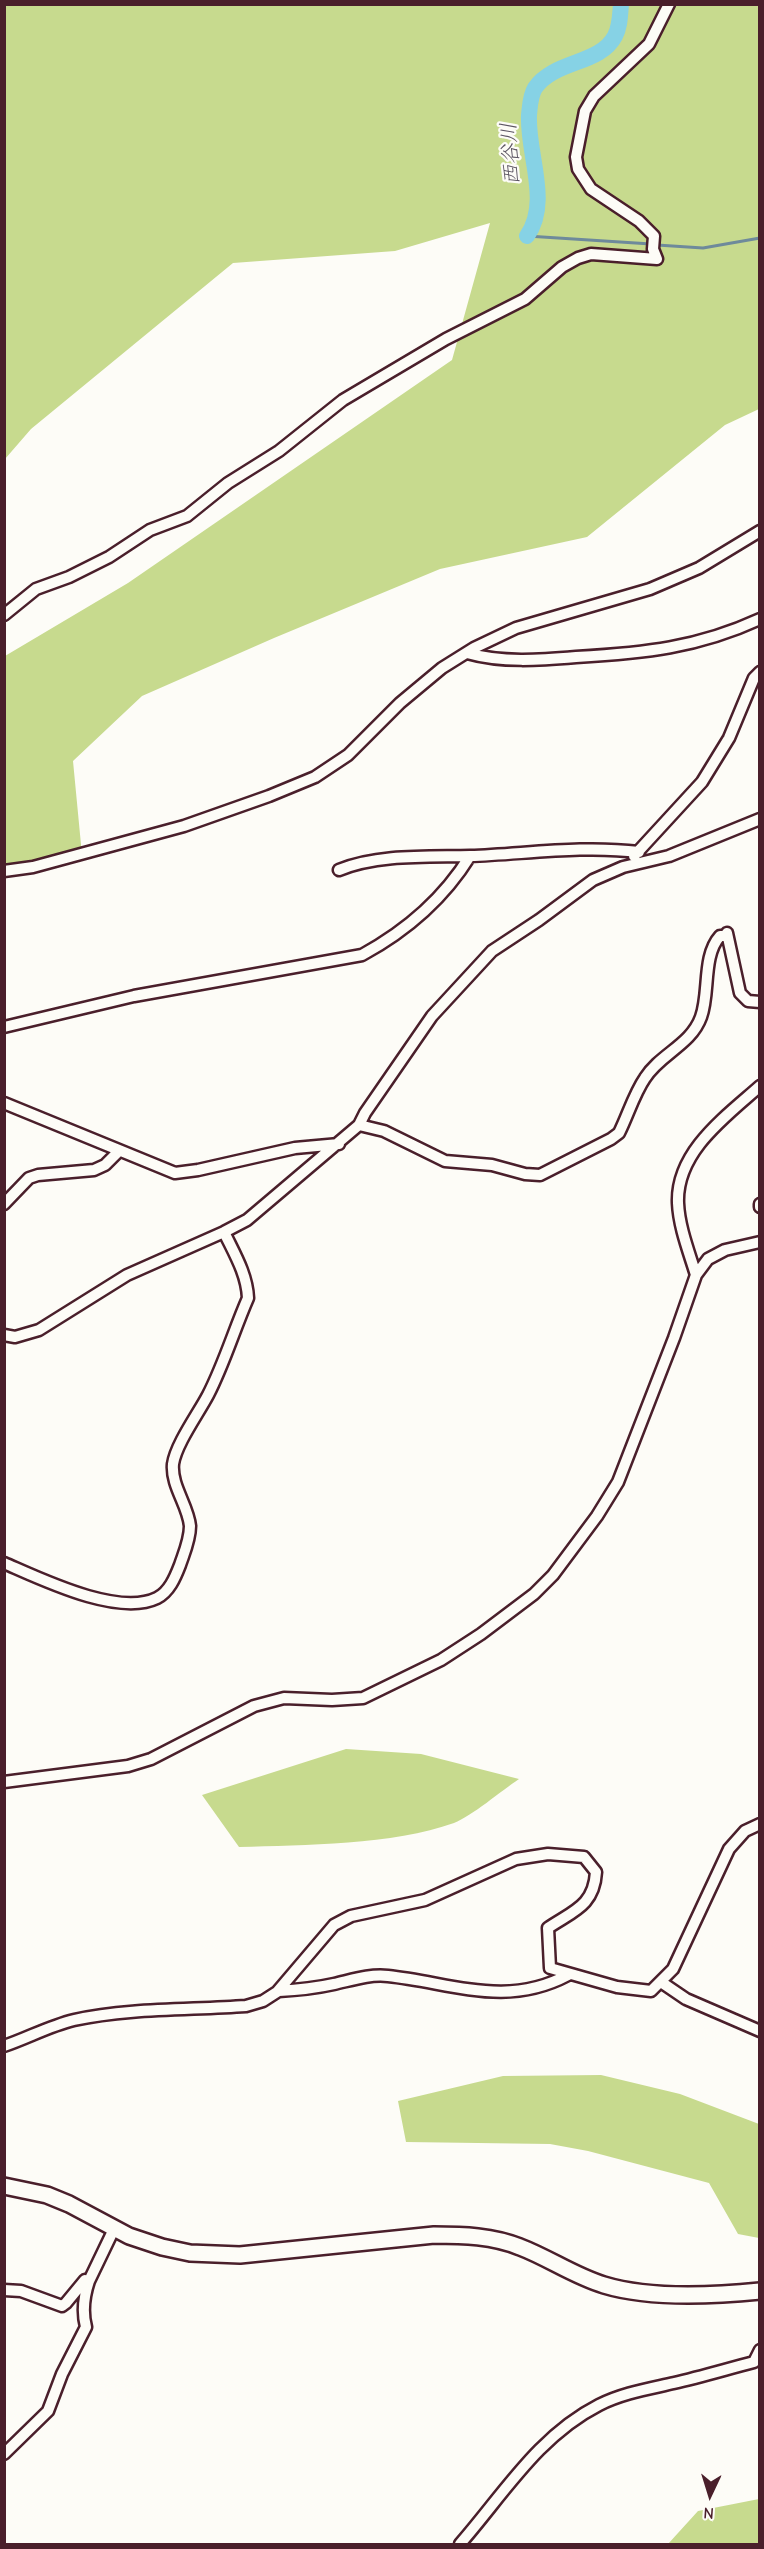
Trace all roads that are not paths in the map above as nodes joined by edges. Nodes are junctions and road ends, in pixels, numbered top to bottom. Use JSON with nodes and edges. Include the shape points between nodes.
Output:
{"nodes":[{"id":1,"x":669,"y":4,"type":"edge"},
{"id":2,"x":759,"y":531,"type":"edge"},
{"id":3,"x":4,"y":615,"type":"edge"},
{"id":4,"x":759,"y":619,"type":"edge"},
{"id":5,"x":467,"y":653,"type":"junction"},
{"id":6,"x":759,"y":672,"type":"edge"},
{"id":7,"x":759,"y":819,"type":"edge"},
{"id":8,"x":639,"y":852,"type":"junction"},
{"id":9,"x":470,"y":856,"type":"junction"},
{"id":10,"x":623,"y":867,"type":"junction"},
{"id":11,"x":339,"y":870,"type":"dead end"},
{"id":12,"x":4,"y":871,"type":"edge"},
{"id":13,"x":759,"y":1002,"type":"edge"},
{"id":14,"x":4,"y":1027,"type":"edge"},
{"id":15,"x":759,"y":1086,"type":"edge"},
{"id":16,"x":4,"y":1103,"type":"edge"},
{"id":17,"x":359,"y":1125,"type":"junction"},
{"id":18,"x":339,"y":1144,"type":"junction"},
{"id":19,"x":119,"y":1151,"type":"junction"},
{"id":20,"x":4,"y":1204,"type":"edge"},
{"id":21,"x":224,"y":1233,"type":"junction"},
{"id":22,"x":759,"y":1242,"type":"edge"},
{"id":23,"x":696,"y":1275,"type":"junction"},
{"id":24,"x":4,"y":1335,"type":"edge"},
{"id":25,"x":4,"y":1563,"type":"edge"},
{"id":26,"x":4,"y":1782,"type":"edge"},
{"id":27,"x":759,"y":1824,"type":"edge"},
{"id":28,"x":568,"y":1975,"type":"junction"},
{"id":29,"x":661,"y":1982,"type":"junction"},
{"id":30,"x":279,"y":1991,"type":"junction"},
{"id":31,"x":759,"y":2031,"type":"edge"},
{"id":32,"x":4,"y":2046,"type":"edge"},
{"id":33,"x":4,"y":2186,"type":"edge"},
{"id":34,"x":114,"y":2229,"type":"junction"},
{"id":35,"x":89,"y":2282,"type":"junction"},
{"id":36,"x":4,"y":2290,"type":"edge"},
{"id":37,"x":759,"y":2291,"type":"edge"},
{"id":38,"x":759,"y":2350,"type":"edge"},
{"id":39,"x":4,"y":2454,"type":"edge"},
{"id":40,"x":460,"y":2544,"type":"edge"}],
"edges":[{"from":1,"to":3,"type":"street","via":[[649,44],[594,96],[585,111],[576,157],[591,189],[654,236],[657,259],[591,254],[578,258],[525,299],[446,339],[343,400],[187,516],[150,530],[109,556],[36,590]]},
{"from":2,"to":5,"type":"street","via":[[699,568],[650,589],[516,628]]},
{"from":4,"to":5,"type":"street","via":[[728,633],[651,652],[525,659]]},
{"from":5,"to":12,"type":"street","via":[[442,668],[348,755],[315,777],[184,826],[33,867]]},
{"from":6,"to":8,"type":"street","via":[[729,738],[702,782]]},
{"from":7,"to":10,"type":"street","via":[[669,856]]},
{"from":8,"to":9,"type":"street","via":[[551,850]]},
{"from":8,"to":10,"type":"street"},
{"from":9,"to":11,"type":"street","via":[[387,860]]},
{"from":9,"to":14,"type":"street","via":[[455,880],[423,913],[362,955],[108,1001]]},
{"from":10,"to":17,"type":"street","via":[[593,880],[492,951],[432,1016]]},
{"from":13,"to":17,"type":"street","via":[[748,1001],[740,993],[727,933],[720,936],[693,1034],[645,1077],[619,1132],[540,1175],[445,1161],[384,1131]]},
{"from":15,"to":23,"type":"street","via":[[724,1118],[687,1162],[678,1204]]},
{"from":16,"to":19,"type":"street"},
{"from":17,"to":18,"type":"street"},
{"from":18,"to":19,"type":"street","via":[[295,1148],[175,1173]]},
{"from":18,"to":21,"type":"street","via":[[247,1220]]},
{"from":19,"to":20,"type":"street","via":[[94,1170],[29,1178]]},
{"from":21,"to":24,"type":"street","via":[[126,1275],[39,1330],[15,1337]]},
{"from":21,"to":25,"type":"street","via":[[240,1265],[248,1298],[209,1394],[173,1465],[190,1524],[189,1541],[169,1587],[156,1599],[123,1603],[88,1597]]},
{"from":22,"to":23,"type":"street","via":[[725,1250],[708,1259]]},
{"from":23,"to":26,"type":"street","via":[[618,1482],[553,1575],[481,1634],[441,1660],[363,1698],[284,1698],[254,1706],[151,1759],[128,1766]]},
{"from":27,"to":29,"type":"street","via":[[745,1831],[729,1849],[674,1969]]},
{"from":28,"to":29,"type":"street","via":[[616,1987],[651,1990]]},
{"from":28,"to":30,"type":"street","via":[[548,1986],[493,1993],[389,1976],[366,1976],[303,1990]]},
{"from":28,"to":30,"type":"street","via":[[550,1968],[548,1928],[590,1898],[596,1872],[584,1857],[548,1854],[516,1859],[425,1900],[351,1917],[334,1925]]},
{"from":29,"to":31,"type":"street","via":[[686,1999]]},
{"from":30,"to":32,"type":"street","via":[[246,2006],[77,2019]]},
{"from":33,"to":34,"type":"street","via":[[69,2204]]},
{"from":34,"to":35,"type":"street"},
{"from":34,"to":37,"type":"street","via":[[162,2247],[218,2256],[463,2235],[519,2246],[579,2276],[626,2291]]},
{"from":35,"to":36,"type":"street","via":[[85,2280],[62,2306],[21,2291]]},
{"from":35,"to":39,"type":"street","via":[[83,2318],[86,2327],[48,2411]]},
{"from":38,"to":40,"type":"street","via":[[754,2362],[628,2393],[567,2426],[515,2475]]}]}
